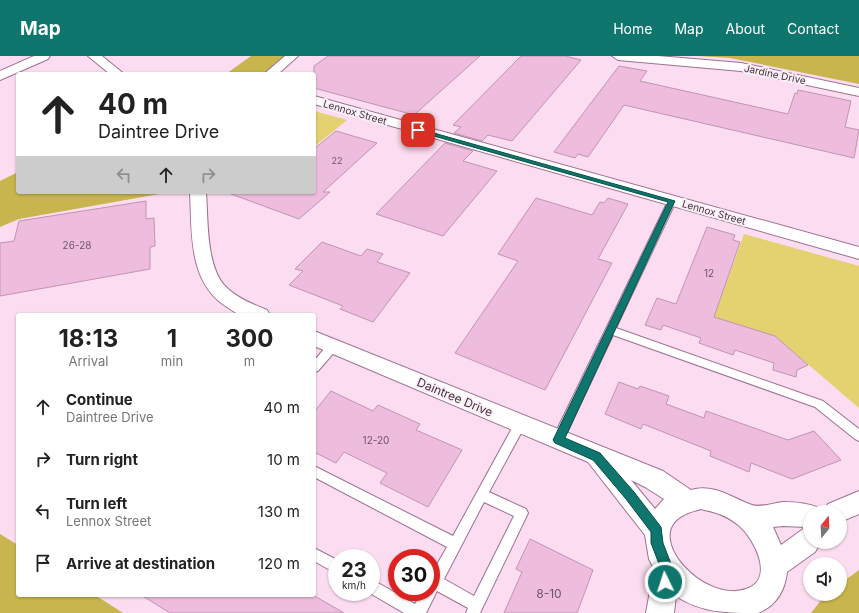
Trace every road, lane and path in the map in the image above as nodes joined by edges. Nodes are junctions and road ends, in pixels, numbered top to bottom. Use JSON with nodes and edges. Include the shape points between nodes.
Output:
{"nodes":[{"id":1,"x":44,"y":56,"type":"edge"},
{"id":2,"x":94,"y":56,"type":"edge"},
{"id":3,"x":292,"y":56,"type":"edge"},
{"id":4,"x":618,"y":56,"type":"edge"},
{"id":5,"x":115,"y":72,"type":"edge"},
{"id":6,"x":272,"y":72,"type":"edge"},
{"id":7,"x":0,"y":76,"type":"edge"},
{"id":8,"x":859,"y":92,"type":"edge"},
{"id":9,"x":316,"y":101,"type":"edge"},
{"id":10,"x":198,"y":194,"type":"edge"},
{"id":11,"x":672,"y":201,"type":"junction"},
{"id":12,"x":859,"y":253,"type":"edge"},
{"id":13,"x":255,"y":313,"type":"edge"},
{"id":14,"x":611,"y":330,"type":"junction"},
{"id":15,"x":324,"y":342,"type":"edge"},
{"id":16,"x":316,"y":363,"type":"edge"},
{"id":17,"x":520,"y":424,"type":"junction"},
{"id":18,"x":859,"y":436,"type":"edge"},
{"id":19,"x":558,"y":440,"type":"junction"},
{"id":20,"x":596,"y":456,"type":"junction"},
{"id":21,"x":316,"y":472,"type":"edge"},
{"id":22,"x":482,"y":495,"type":"junction"},
{"id":23,"x":686,"y":500,"type":"junction"},
{"id":24,"x":859,"y":502,"type":"edge"},
{"id":25,"x":847,"y":507,"type":"edge"},
{"id":26,"x":803,"y":515,"type":"edge"},
{"id":27,"x":749,"y":518,"type":"junction"},
{"id":28,"x":657,"y":531,"type":"junction"},
{"id":29,"x":455,"y":544,"type":"junction"},
{"id":30,"x":803,"y":545,"type":"edge"},
{"id":31,"x":316,"y":555,"type":"edge"},
{"id":32,"x":328,"y":562,"type":"edge"},
{"id":33,"x":775,"y":565,"type":"junction"},
{"id":34,"x":667,"y":569,"type":"junction"},
{"id":35,"x":440,"y":573,"type":"edge"},
{"id":36,"x":440,"y":592,"type":"edge"},
{"id":37,"x":397,"y":601,"type":"edge"},
{"id":38,"x":425,"y":601,"type":"edge"},
{"id":39,"x":757,"y":605,"type":"edge"},
{"id":40,"x":475,"y":609,"type":"edge"},
{"id":41,"x":660,"y":613,"type":"edge"}],
"edges":[{"from":1,"to":7,"type":"street"},
{"from":2,"to":5,"type":"street"},
{"from":3,"to":6,"type":"street"},
{"from":4,"to":8,"type":"street","name":"Jardine Drive","via":[[735,66]]},
{"from":9,"to":11,"type":"street","name":"Lennox Street"},
{"from":10,"to":13,"type":"street","via":[[203,262],[217,289]]},
{"from":11,"to":12,"type":"street","name":"Lennox Street"},
{"from":11,"to":14,"type":"lane"},
{"from":14,"to":18,"type":"lane","via":[[819,404]]},
{"from":14,"to":19,"type":"lane"},
{"from":15,"to":16,"type":"lane"},
{"from":15,"to":17,"type":"street","name":"Daintree Drive"},
{"from":17,"to":19,"type":"street","name":"Daintree Drive"},
{"from":17,"to":22,"type":"lane"},
{"from":19,"to":20,"type":"street","name":"Daintree Drive"},
{"from":20,"to":23,"type":"street","name":"Daintree Drive","via":[[654,479]]},
{"from":20,"to":28,"type":"street"},
{"from":21,"to":29,"type":"lane"},
{"from":22,"to":29,"type":"lane"},
{"from":22,"to":40,"type":"lane","via":[[522,513]]},
{"from":23,"to":27,"type":"street","via":[[701,498],[717,501]]},
{"from":23,"to":28,"type":"street","via":[[672,506],[662,516]]},
{"from":24,"to":25,"type":"street"},
{"from":26,"to":27,"type":"street","via":[[783,514]]},
{"from":27,"to":33,"type":"street","via":[[762,532],[771,548]]},
{"from":28,"to":34,"type":"street","via":[[657,543]]},
{"from":29,"to":35,"type":"lane"},
{"from":30,"to":33,"type":"street"},
{"from":31,"to":32,"type":"lane"},
{"from":33,"to":39,"type":"street","via":[[773,582]]},
{"from":34,"to":39,"type":"street","via":[[679,583],[696,596],[714,604]]},
{"from":34,"to":41,"type":"street"},
{"from":36,"to":40,"type":"lane"},
{"from":37,"to":38,"type":"lane","via":[[418,613]]}]}
